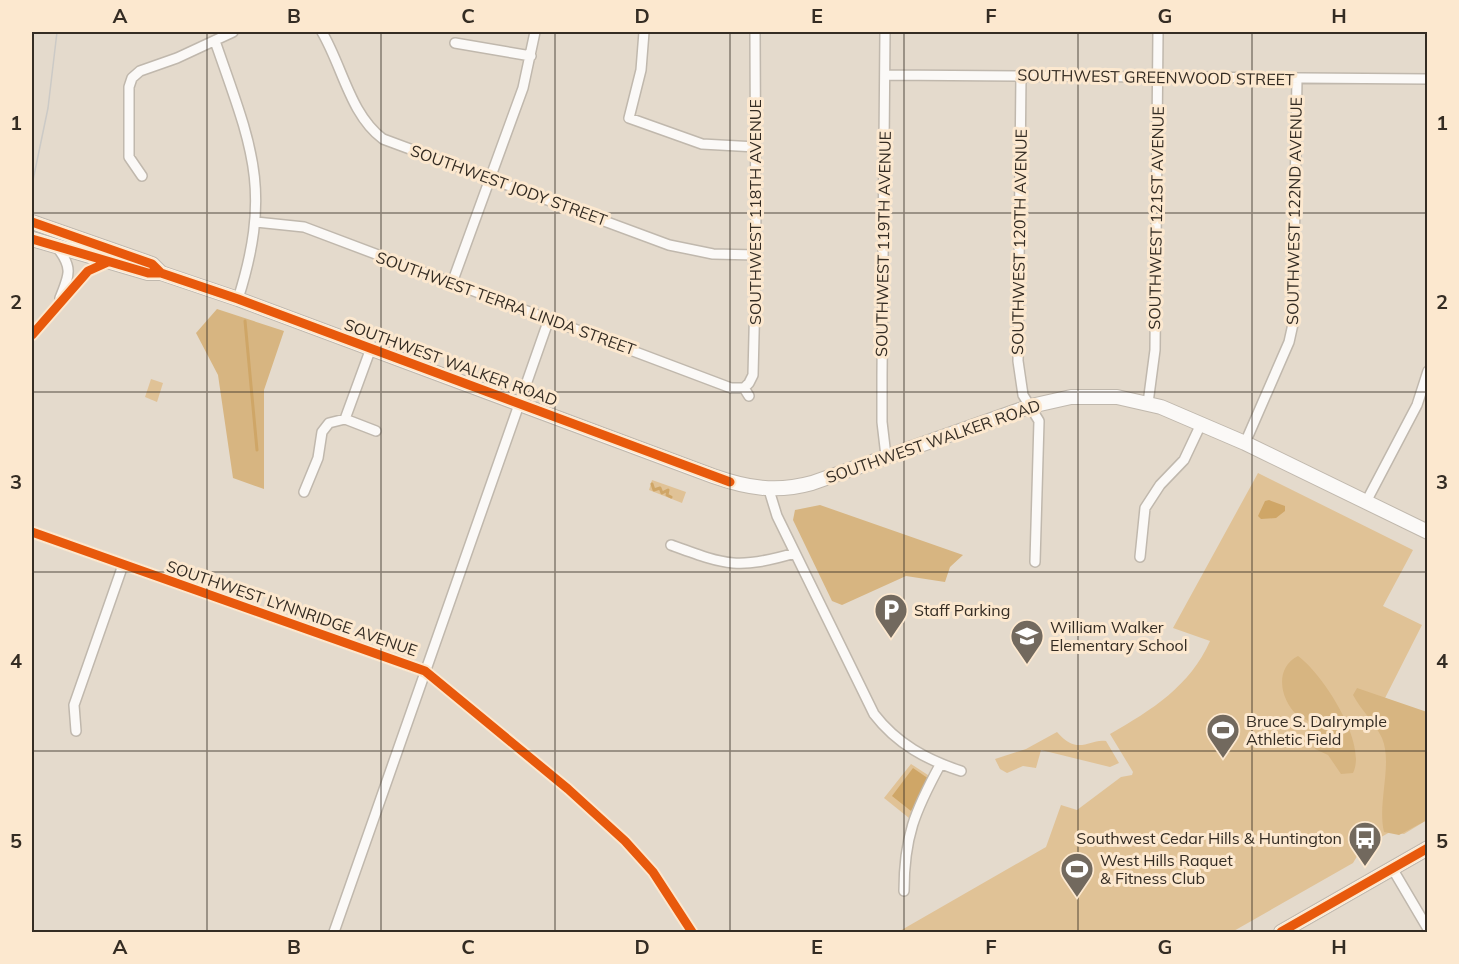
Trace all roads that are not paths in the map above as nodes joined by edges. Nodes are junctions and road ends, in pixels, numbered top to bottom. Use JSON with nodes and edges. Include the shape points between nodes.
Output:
{"nodes":[{"id":1,"x":233,"y":32,"type":"edge"},
{"id":2,"x":322,"y":32,"type":"edge"},
{"id":3,"x":535,"y":32,"type":"edge"},
{"id":4,"x":644,"y":32,"type":"edge"},
{"id":5,"x":755,"y":32,"type":"edge"},
{"id":6,"x":885,"y":32,"type":"edge"},
{"id":7,"x":1158,"y":32,"type":"edge"},
{"id":8,"x":215,"y":41,"type":"junction"},
{"id":9,"x":455,"y":43,"type":"dead end"},
{"id":10,"x":531,"y":56,"type":"junction"},
{"id":11,"x":885,"y":75,"type":"junction"},
{"id":12,"x":1021,"y":75,"type":"junction"},
{"id":13,"x":1158,"y":77,"type":"junction"},
{"id":14,"x":1297,"y":78,"type":"junction"},
{"id":15,"x":1428,"y":79,"type":"edge"},
{"id":16,"x":756,"y":147,"type":"junction"},
{"id":17,"x":142,"y":176,"type":"dead end"},
{"id":18,"x":490,"y":178,"type":"junction"},
{"id":19,"x":32,"y":222,"type":"edge"},
{"id":20,"x":256,"y":222,"type":"junction"},
{"id":21,"x":32,"y":239,"type":"edge"},
{"id":22,"x":56,"y":246,"type":"junction"},
{"id":23,"x":756,"y":255,"type":"junction"},
{"id":24,"x":108,"y":262,"type":"junction"},
{"id":25,"x":161,"y":273,"type":"junction"},
{"id":26,"x":452,"y":284,"type":"junction"},
{"id":27,"x":238,"y":298,"type":"junction"},
{"id":28,"x":59,"y":300,"type":"junction"},
{"id":29,"x":549,"y":319,"type":"junction"},
{"id":30,"x":32,"y":335,"type":"edge"},
{"id":31,"x":371,"y":348,"type":"junction"},
{"id":32,"x":1428,"y":371,"type":"edge"},
{"id":33,"x":746,"y":392,"type":"joint"},
{"id":34,"x":1148,"y":403,"type":"junction"},
{"id":35,"x":520,"y":404,"type":"junction"},
{"id":36,"x":1032,"y":406,"type":"junction"},
{"id":37,"x":345,"y":419,"type":"junction"},
{"id":38,"x":1202,"y":424,"type":"junction"},
{"id":39,"x":376,"y":431,"type":"dead end"},
{"id":40,"x":1245,"y":443,"type":"junction"},
{"id":41,"x":886,"y":456,"type":"junction"},
{"id":42,"x":769,"y":490,"type":"junction"},
{"id":43,"x":304,"y":492,"type":"dead end"},
{"id":44,"x":1366,"y":502,"type":"junction"},
{"id":45,"x":32,"y":532,"type":"edge"},
{"id":46,"x":1428,"y":532,"type":"edge"},
{"id":47,"x":671,"y":545,"type":"dead end"},
{"id":48,"x":795,"y":553,"type":"junction"},
{"id":49,"x":1140,"y":557,"type":"dead end"},
{"id":50,"x":1035,"y":562,"type":"dead end"},
{"id":51,"x":123,"y":565,"type":"junction"},
{"id":52,"x":425,"y":671,"type":"junction"},
{"id":53,"x":76,"y":731,"type":"dead end"},
{"id":54,"x":940,"y":765,"type":"junction"},
{"id":55,"x":961,"y":771,"type":"dead end"},
{"id":56,"x":1428,"y":849,"type":"edge"},
{"id":57,"x":1392,"y":868,"type":"junction"},
{"id":58,"x":904,"y":891,"type":"dead end"},
{"id":59,"x":1428,"y":929,"type":"edge"},
{"id":60,"x":334,"y":933,"type":"edge"},
{"id":61,"x":692,"y":933,"type":"edge"},
{"id":62,"x":1281,"y":933,"type":"edge"}],
"edges":[{"from":1,"to":8,"type":"street"},
{"from":2,"to":18,"type":"street","name":"SOUTHWEST JODY STREET","via":[[338,58],[368,128],[383,139]]},
{"from":3,"to":10,"type":"street"},
{"from":4,"to":16,"type":"street","via":[[641,70],[629,118],[702,144]]},
{"from":5,"to":16,"type":"street","name":"SOUTHWEST 118TH AVENUE"},
{"from":6,"to":11,"type":"street","name":"SOUTHWEST 119TH AVENUE"},
{"from":7,"to":13,"type":"street","name":"SOUTHWEST 121ST AVENUE"},
{"from":8,"to":17,"type":"street","via":[[140,71],[132,78],[129,157]]},
{"from":8,"to":20,"type":"street","via":[[252,151]]},
{"from":9,"to":10,"type":"street"},
{"from":10,"to":18,"type":"street"},
{"from":11,"to":12,"type":"street","name":"SOUTHWEST GREENWOOD STREET"},
{"from":11,"to":41,"type":"street","name":"SOUTHWEST 119TH AVENUE","via":[[882,422]]},
{"from":12,"to":13,"type":"street","name":"SOUTHWEST GREENWOOD STREET"},
{"from":12,"to":36,"type":"street","name":"SOUTHWEST 120TH AVENUE","via":[[1018,361],[1023,395]]},
{"from":13,"to":14,"type":"street","name":"SOUTHWEST GREENWOOD STREET"},
{"from":13,"to":34,"type":"street","name":"SOUTHWEST 121ST AVENUE","via":[[1155,350]]},
{"from":14,"to":15,"type":"street","name":"SOUTHWEST GREENWOOD STREET"},
{"from":14,"to":40,"type":"street","name":"SOUTHWEST 122ND AVENUE","via":[[1293,324]]},
{"from":16,"to":23,"type":"street","name":"SOUTHWEST 118TH AVENUE"},
{"from":18,"to":23,"type":"street","name":"SOUTHWEST JODY STREET","via":[[669,245],[713,254]]},
{"from":18,"to":26,"type":"street"},
{"from":19,"to":25,"type":"main road","name":"SOUTHWEST WALKER ROAD","via":[[144,261]]},
{"from":20,"to":26,"type":"street","name":"SOUTHWEST TERRA LINDA STREET","via":[[304,227]]},
{"from":20,"to":27,"type":"street"},
{"from":21,"to":22,"type":"main road","name":"SOUTHWEST WALKER ROAD"},
{"from":22,"to":24,"type":"main road","name":"SOUTHWEST WALKER ROAD"},
{"from":22,"to":28,"type":"street","via":[[68,261],[69,272]]},
{"from":23,"to":33,"type":"street","name":"SOUTHWEST 118TH AVENUE","via":[[753,375]]},
{"from":24,"to":25,"type":"main road","name":"SOUTHWEST WALKER ROAD"},
{"from":24,"to":28,"type":"street","via":[[88,271]]},
{"from":25,"to":27,"type":"main road","name":"SOUTHWEST WALKER ROAD"},
{"from":26,"to":29,"type":"street","name":"SOUTHWEST TERRA LINDA STREET"},
{"from":27,"to":31,"type":"main road","name":"SOUTHWEST WALKER ROAD"},
{"from":28,"to":30,"type":"street"},
{"from":29,"to":33,"type":"street","name":"SOUTHWEST TERRA LINDA STREET"},
{"from":29,"to":35,"type":"street"},
{"from":31,"to":35,"type":"main road","name":"SOUTHWEST WALKER ROAD"},
{"from":31,"to":37,"type":"street"},
{"from":32,"to":44,"type":"street","via":[[1417,405]]},
{"from":34,"to":36,"type":"main road","name":"SOUTHWEST WALKER ROAD","via":[[1087,395]]},
{"from":34,"to":38,"type":"main road","name":"SOUTHWEST WALKER ROAD"},
{"from":35,"to":42,"type":"main road","name":"SOUTHWEST WALKER ROAD","via":[[722,479]]},
{"from":35,"to":52,"type":"street"},
{"from":36,"to":41,"type":"main road","name":"SOUTHWEST WALKER ROAD"},
{"from":36,"to":50,"type":"street","name":"SOUTHWEST 120TH AVENUE","via":[[1039,421]]},
{"from":37,"to":39,"type":"street"},
{"from":37,"to":43,"type":"street","via":[[329,423],[322,432],[318,459]]},
{"from":38,"to":40,"type":"main road","name":"SOUTHWEST WALKER ROAD"},
{"from":38,"to":49,"type":"street","via":[[1184,460],[1148,503]]},
{"from":40,"to":44,"type":"main road","name":"SOUTHWEST WALKER ROAD"},
{"from":41,"to":42,"type":"main road","name":"SOUTHWEST WALKER ROAD","via":[[805,485]]},
{"from":42,"to":48,"type":"street"},
{"from":44,"to":46,"type":"main road","name":"SOUTHWEST WALKER ROAD"},
{"from":45,"to":51,"type":"street","name":"SOUTHWEST LYNNRIDGE AVENUE"},
{"from":47,"to":48,"type":"street","via":[[737,565]]},
{"from":48,"to":54,"type":"street","via":[[874,714],[910,749]]},
{"from":51,"to":52,"type":"street","name":"SOUTHWEST LYNNRIDGE AVENUE"},
{"from":51,"to":53,"type":"street","via":[[74,705]]},
{"from":52,"to":60,"type":"street"},
{"from":52,"to":61,"type":"street","name":"SOUTHWEST LYNNRIDGE AVENUE","via":[[625,841],[653,872]]},
{"from":54,"to":55,"type":"street"},
{"from":54,"to":58,"type":"street","via":[[910,829],[904,856]]},
{"from":56,"to":57,"type":"main road"},
{"from":57,"to":59,"type":"street"},
{"from":57,"to":62,"type":"main road"}]}
